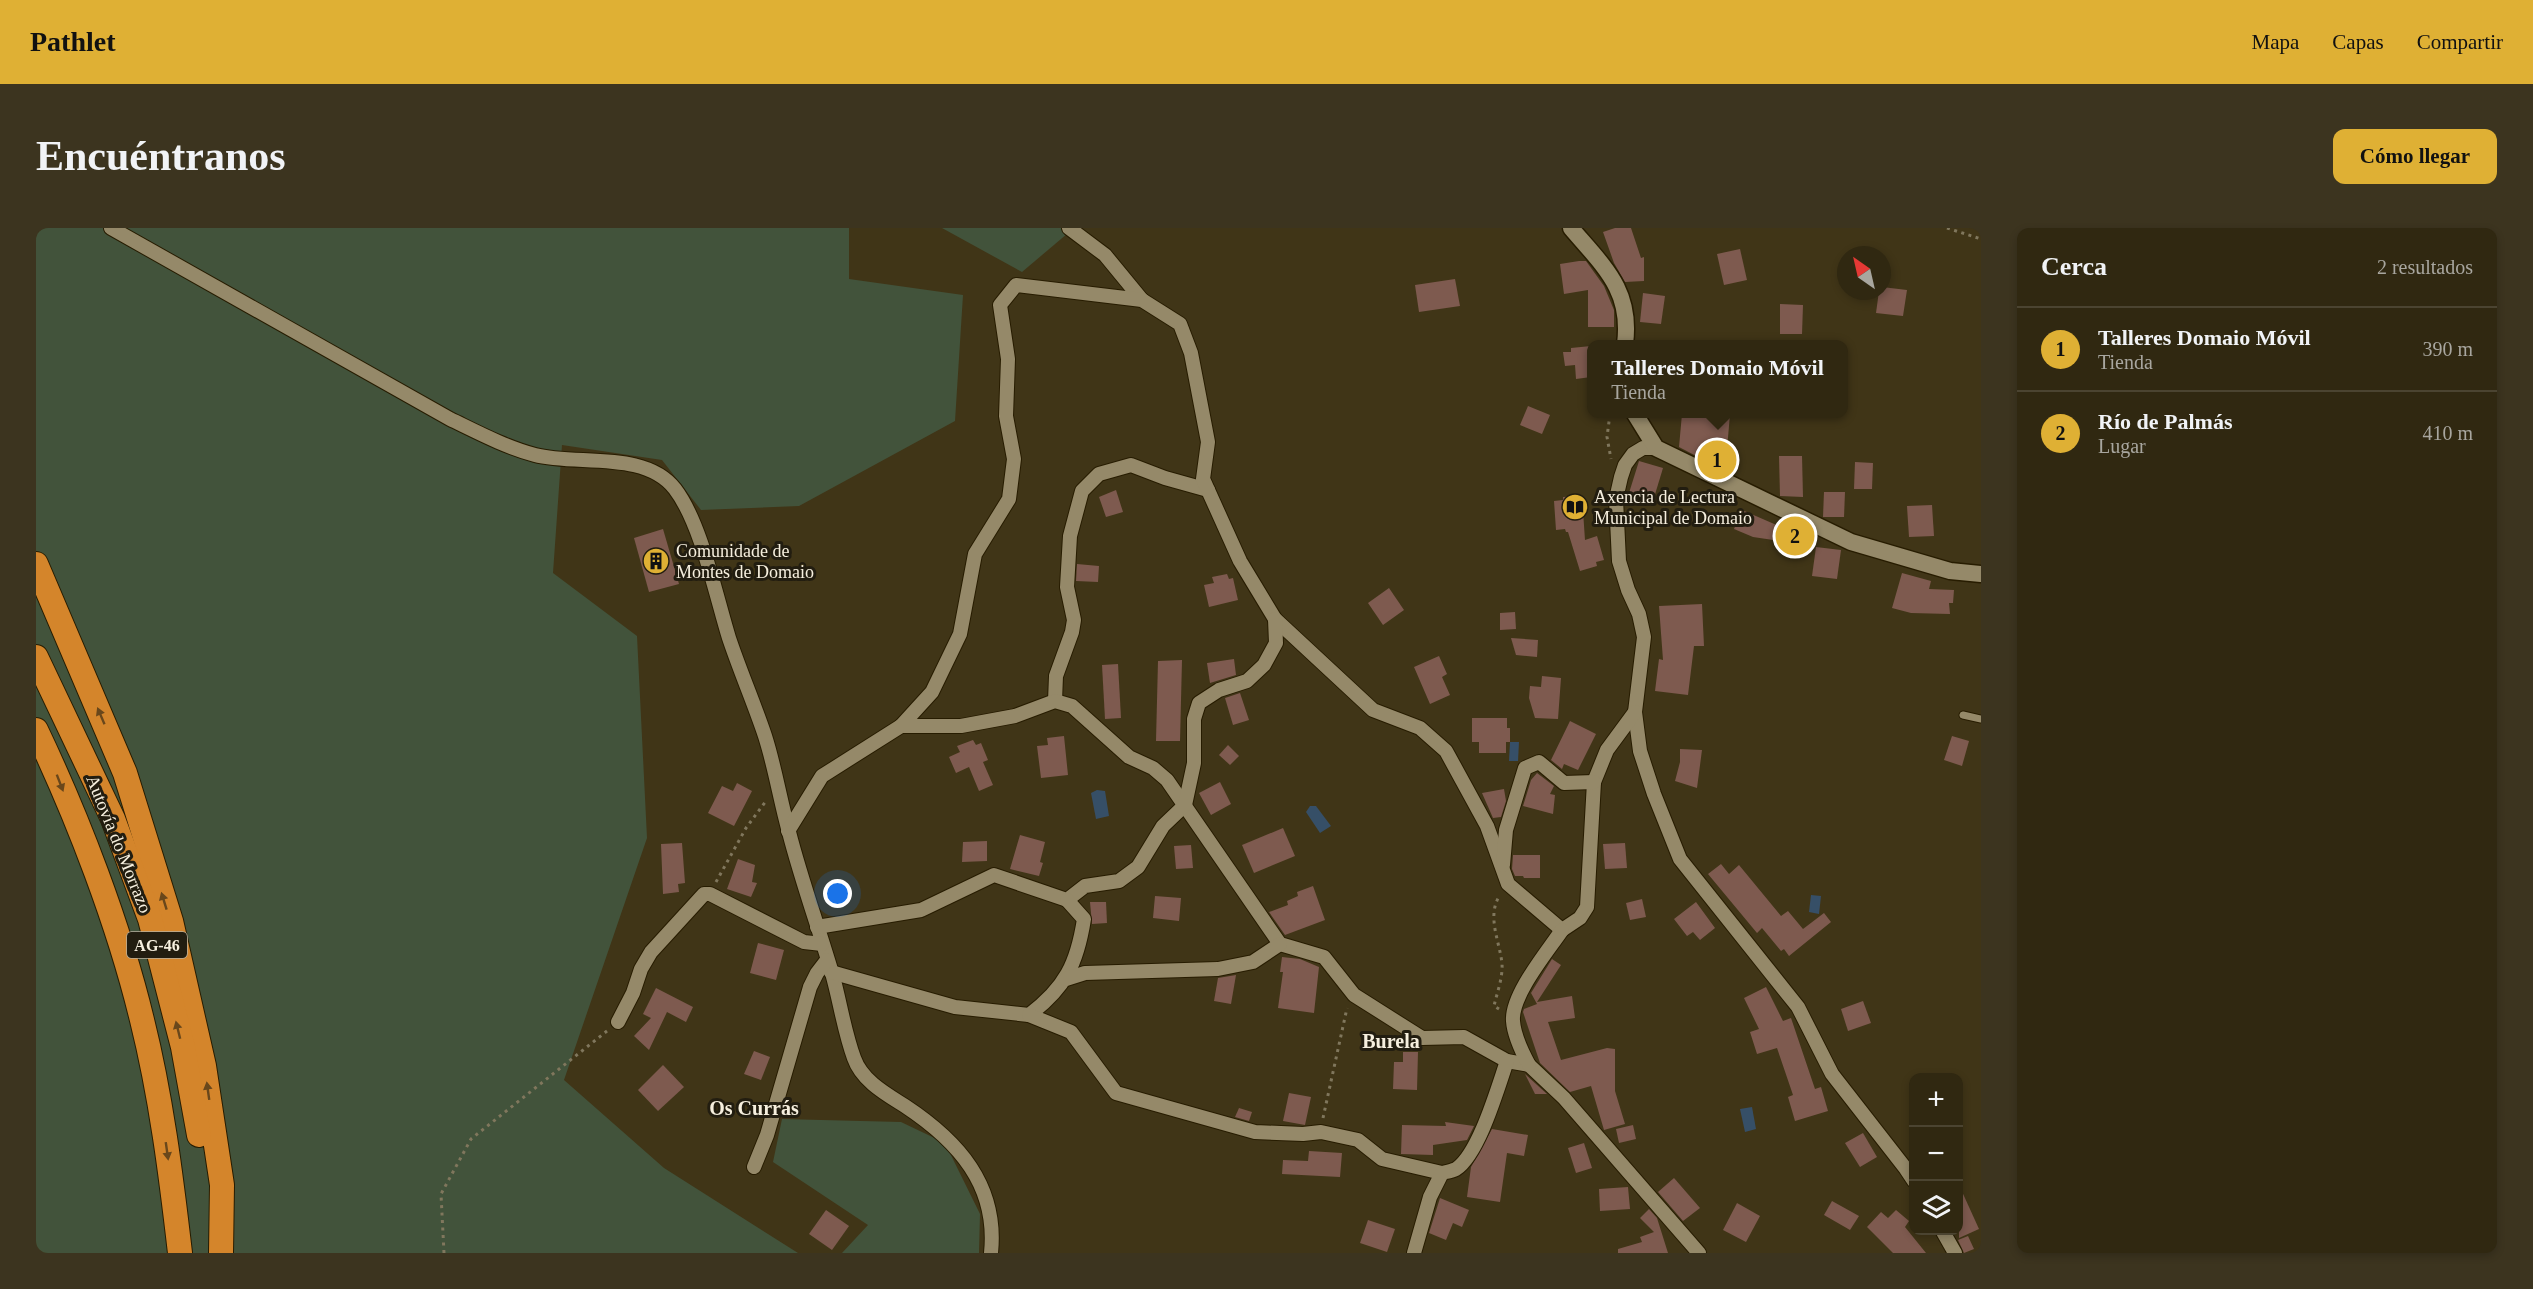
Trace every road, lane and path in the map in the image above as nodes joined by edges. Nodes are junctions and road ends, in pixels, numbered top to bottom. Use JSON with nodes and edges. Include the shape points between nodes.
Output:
{"nodes":[{"id":1,"x":111,"y":228,"type":"edge"},
{"id":2,"x":1069,"y":228,"type":"edge"},
{"id":3,"x":1947,"y":228,"type":"edge"},
{"id":4,"x":1575,"y":229,"type":"edge"},
{"id":5,"x":1981,"y":239,"type":"edge"},
{"id":6,"x":1142,"y":300,"type":"junction"},
{"id":7,"x":1626,"y":340,"type":"edge"},
{"id":8,"x":1637,"y":418,"type":"edge"},
{"id":9,"x":1656,"y":448,"type":"junction"},
{"id":10,"x":1208,"y":490,"type":"junction"},
{"id":11,"x":36,"y":564,"type":"edge"},
{"id":12,"x":1981,"y":574,"type":"edge"},
{"id":13,"x":1275,"y":619,"type":"junction"},
{"id":14,"x":36,"y":657,"type":"edge"},
{"id":15,"x":1055,"y":701,"type":"junction"},
{"id":16,"x":1635,"y":712,"type":"junction"},
{"id":17,"x":1963,"y":715,"type":"dead end"},
{"id":18,"x":1981,"y":719,"type":"edge"},
{"id":19,"x":901,"y":726,"type":"junction"},
{"id":20,"x":36,"y":730,"type":"edge"},
{"id":21,"x":1594,"y":782,"type":"junction"},
{"id":22,"x":778,"y":789,"type":"junction"},
{"id":23,"x":1185,"y":805,"type":"junction"},
{"id":24,"x":788,"y":831,"type":"junction"},
{"id":25,"x":1502,"y":868,"type":"junction"},
{"id":26,"x":1508,"y":884,"type":"junction"},
{"id":27,"x":710,"y":894,"type":"junction"},
{"id":28,"x":1067,"y":900,"type":"junction"},
{"id":29,"x":817,"y":927,"type":"junction"},
{"id":30,"x":1562,"y":930,"type":"junction"},
{"id":31,"x":822,"y":944,"type":"junction"},
{"id":32,"x":1280,"y":944,"type":"junction"},
{"id":33,"x":829,"y":966,"type":"junction"},
{"id":34,"x":1066,"y":979,"type":"junction"},
{"id":35,"x":1354,"y":995,"type":"junction"},
{"id":36,"x":1029,"y":1015,"type":"junction"},
{"id":37,"x":1513,"y":1019,"type":"junction"},
{"id":38,"x":618,"y":1022,"type":"joint"},
{"id":39,"x":1507,"y":1061,"type":"junction"},
{"id":40,"x":1529,"y":1065,"type":"junction"},
{"id":41,"x":1321,"y":1132,"type":"junction"},
{"id":42,"x":754,"y":1167,"type":"dead end"},
{"id":43,"x":1442,"y":1173,"type":"junction"},
{"id":44,"x":1909,"y":1174,"type":"edge"},
{"id":45,"x":1945,"y":1235,"type":"edge"},
{"id":46,"x":180,"y":1253,"type":"edge"},
{"id":47,"x":214,"y":1253,"type":"edge"},
{"id":48,"x":221,"y":1253,"type":"edge"},
{"id":49,"x":444,"y":1253,"type":"edge"},
{"id":50,"x":991,"y":1253,"type":"edge"},
{"id":51,"x":1414,"y":1253,"type":"edge"},
{"id":52,"x":1699,"y":1253,"type":"edge"},
{"id":53,"x":1955,"y":1253,"type":"edge"}],
"edges":[{"from":1,"to":22,"type":"street","via":[[490,439],[540,456],[635,465],[674,487],[694,524],[741,676],[765,736]]},
{"from":2,"to":6,"type":"street","via":[[1105,255]]},
{"from":3,"to":5,"type":"path"},
{"from":4,"to":7,"type":"street","via":[[1606,268],[1624,303]]},
{"from":6,"to":10,"type":"street","via":[[1180,324],[1191,352],[1208,442],[1203,478]]},
{"from":6,"to":19,"type":"street","via":[[1016,285],[1000,305],[1008,360],[1006,416],[1014,459],[1009,499],[975,554],[960,634],[951,653],[932,692]]},
{"from":8,"to":9,"type":"street"},
{"from":9,"to":12,"type":"street","via":[[1851,542],[1950,571]]},
{"from":9,"to":16,"type":"street","via":[[1643,448],[1633,454],[1623,471],[1616,499],[1619,561],[1644,637]]},
{"from":10,"to":13,"type":"street","via":[[1240,561]]},
{"from":10,"to":15,"type":"street","via":[[1131,465],[1099,474],[1083,491],[1070,536],[1067,587],[1074,620],[1056,676]]},
{"from":48,"to":11,"type":"highway","one_way":true,"via":[[222,1185],[206,1077],[171,921],[125,773]]},
{"from":13,"to":23,"type":"street","via":[[1276,643],[1264,665],[1247,681],[1219,690],[1199,704],[1194,719],[1194,763]]},
{"from":13,"to":25,"type":"street","via":[[1373,710],[1420,728],[1446,751],[1487,826]]},
{"from":47,"to":14,"type":"highway","name":"Autovía do Morrazo","number":"AG-46","one_way":true,"via":[[209,1195],[183,1047],[150,919],[113,819]]},
{"from":15,"to":19,"type":"street","via":[[1015,716],[961,726]]},
{"from":15,"to":23,"type":"street","via":[[1072,706],[1129,757],[1153,768]]},
{"from":16,"to":21,"type":"street","via":[[1607,750]]},
{"from":16,"to":44,"type":"street","via":[[1640,751],[1680,859],[1798,1007],[1832,1074]]},
{"from":17,"to":18,"type":"lane"},
{"from":19,"to":24,"type":"street","via":[[822,776]]},
{"from":20,"to":46,"type":"highway","name":"Autovía do Morrazo","number":"AG-46","one_way":true,"via":[[114,924],[142,1020],[167,1145]]},
{"from":21,"to":25,"type":"street","via":[[1564,783],[1539,762],[1525,768],[1506,830]]},
{"from":21,"to":30,"type":"street","via":[[1587,907],[1580,918]]},
{"from":22,"to":24,"type":"street"},
{"from":22,"to":27,"type":"path","via":[[746,828]]},
{"from":23,"to":28,"type":"street","via":[[1163,826],[1138,867],[1119,881],[1085,886]]},
{"from":23,"to":32,"type":"street"},
{"from":24,"to":29,"type":"street"},
{"from":25,"to":26,"type":"street"},
{"from":26,"to":30,"type":"street"},
{"from":26,"to":37,"type":"path","via":[[1495,902],[1494,923],[1502,966],[1494,1006]]},
{"from":27,"to":31,"type":"street","via":[[804,942]]},
{"from":27,"to":38,"type":"street","via":[[698,898],[651,952]]},
{"from":28,"to":29,"type":"street","via":[[994,875],[921,910]]},
{"from":28,"to":34,"type":"street","via":[[1084,919],[1081,941]]},
{"from":29,"to":31,"type":"street"},
{"from":30,"to":37,"type":"street","via":[[1518,997]]},
{"from":31,"to":33,"type":"street"},
{"from":32,"to":34,"type":"street","via":[[1253,962],[1218,969],[1085,973]]},
{"from":32,"to":35,"type":"street","via":[[1323,957]]},
{"from":33,"to":36,"type":"street","via":[[955,1007]]},
{"from":33,"to":42,"type":"street","via":[[817,973],[810,987]]},
{"from":33,"to":50,"type":"street","via":[[855,1060],[865,1075],[877,1089],[930,1123],[955,1145],[979,1179],[990,1218]]},
{"from":34,"to":36,"type":"street","via":[[1051,999]]},
{"from":35,"to":39,"type":"street","via":[[1422,1038],[1464,1037]]},
{"from":35,"to":41,"type":"path","via":[[1346,1011]]},
{"from":36,"to":41,"type":"street","via":[[1071,1032],[1116,1093],[1255,1132]]},
{"from":37,"to":40,"type":"street"},
{"from":38,"to":49,"type":"path","via":[[471,1139],[441,1194]]},
{"from":39,"to":40,"type":"street"},
{"from":39,"to":43,"type":"street","via":[[1472,1151],[1456,1168]]},
{"from":40,"to":52,"type":"street","via":[[1564,1098]]},
{"from":41,"to":43,"type":"street","via":[[1358,1140],[1382,1159]]},
{"from":43,"to":51,"type":"street","via":[[1430,1197]]},
{"from":45,"to":53,"type":"street"}]}
